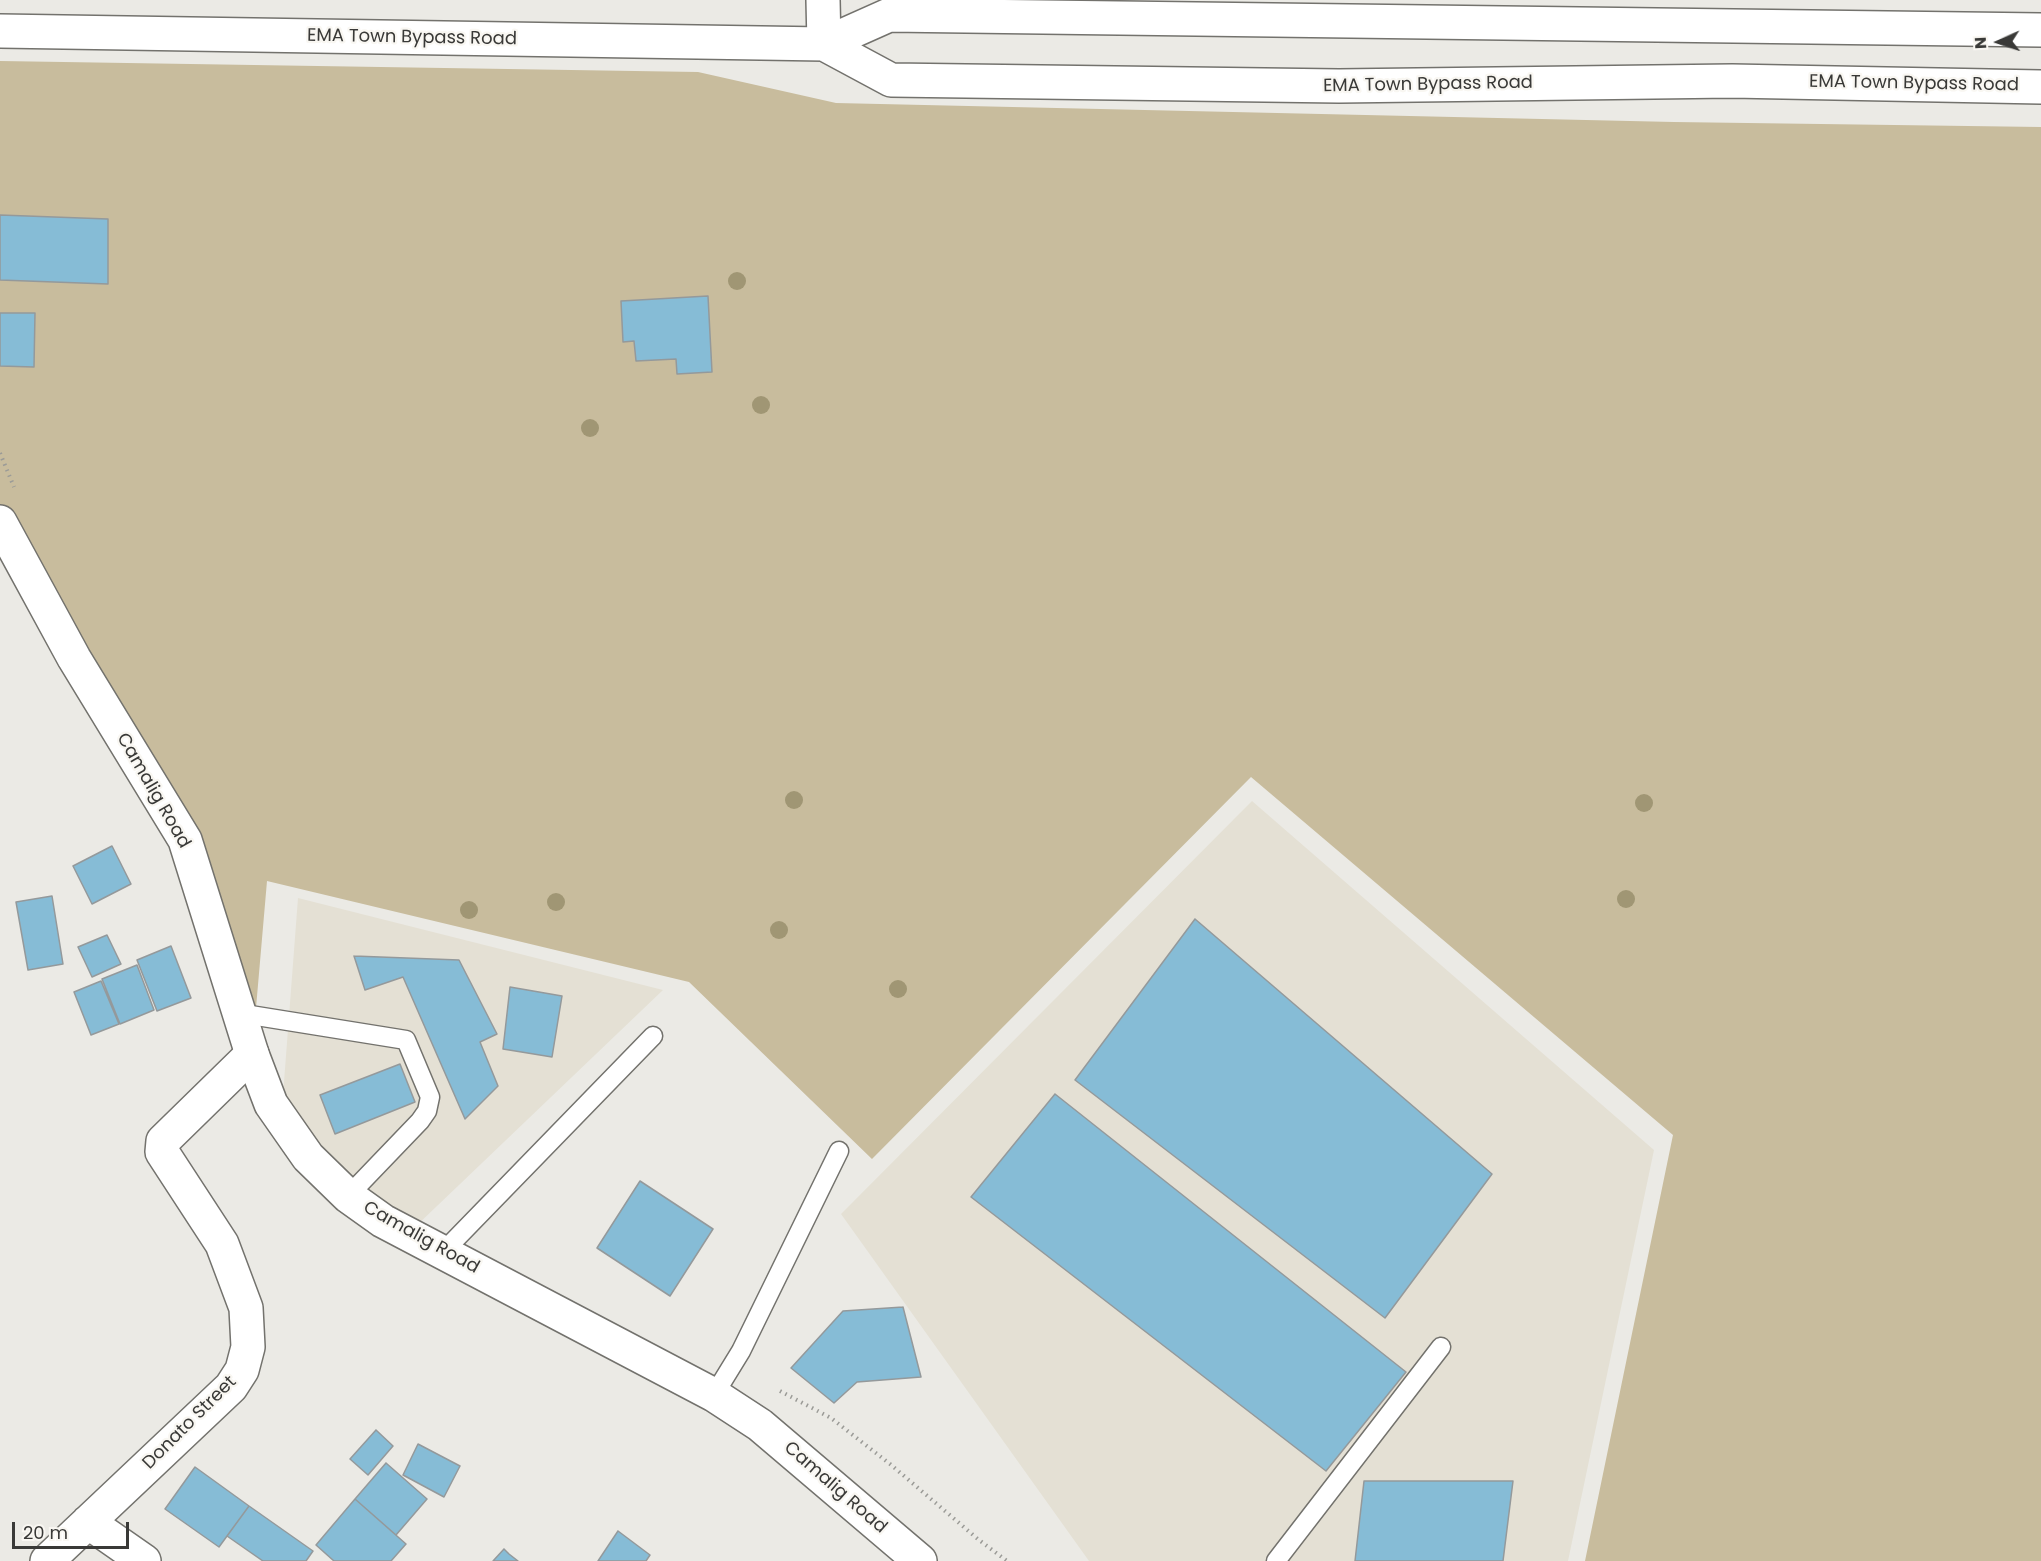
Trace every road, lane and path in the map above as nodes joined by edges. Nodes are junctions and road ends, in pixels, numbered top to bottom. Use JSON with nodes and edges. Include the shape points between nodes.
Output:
{"nodes":[{"id":1,"x":823,"y":0,"type":"edge"},
{"id":2,"x":2041,"y":30,"type":"edge"},
{"id":3,"x":0,"y":31,"type":"edge"},
{"id":4,"x":824,"y":44,"type":"junction"},
{"id":5,"x":2041,"y":87,"type":"edge"},
{"id":6,"x":0,"y":522,"type":"edge"},
{"id":7,"x":238,"y":1013,"type":"junction"},
{"id":8,"x":653,"y":1036,"type":"dead end"},
{"id":9,"x":252,"y":1054,"type":"junction"},
{"id":10,"x":839,"y":1151,"type":"dead end"},
{"id":11,"x":348,"y":1196,"type":"junction"},
{"id":12,"x":443,"y":1252,"type":"junction"},
{"id":13,"x":1441,"y":1347,"type":"dead end"},
{"id":14,"x":714,"y":1395,"type":"junction"},
{"id":15,"x":88,"y":1522,"type":"junction"},
{"id":16,"x":47,"y":1561,"type":"edge"},
{"id":17,"x":144,"y":1561,"type":"edge"},
{"id":18,"x":920,"y":1561,"type":"edge"},
{"id":19,"x":1276,"y":1561,"type":"edge"}],
"edges":[{"from":1,"to":4,"type":"street"},
{"from":2,"to":4,"type":"street","name":"EMA Town Bypass Road","via":[[889,15]]},
{"from":3,"to":4,"type":"street","name":"EMA Town Bypass Road"},
{"from":4,"to":5,"type":"street","name":"EMA Town Bypass Road","via":[[891,80],[1339,86],[1732,81]]},
{"from":6,"to":7,"type":"street","name":"Camalig Road","via":[[74,658],[185,840]]},
{"from":7,"to":9,"type":"street","name":"Camalig Road"},
{"from":7,"to":11,"type":"lane","via":[[406,1040],[430,1097],[427,1111]]},
{"from":8,"to":12,"type":"lane"},
{"from":9,"to":11,"type":"street","name":"Camalig Road","via":[[271,1104],[308,1157]]},
{"from":9,"to":15,"type":"street","name":"Donato Street","via":[[163,1142],[162,1152],[222,1244],[246,1308],[248,1347],[242,1370],[231,1387]]},
{"from":10,"to":14,"type":"lane","via":[[741,1351]]},
{"from":11,"to":12,"type":"street","name":"Camalig Road","via":[[383,1221]]},
{"from":12,"to":14,"type":"street","name":"Camalig Road"},
{"from":13,"to":19,"type":"lane"},
{"from":14,"to":18,"type":"street","name":"Camalig Road","via":[[760,1425]]},
{"from":15,"to":16,"type":"street","name":"Donato Street"},
{"from":15,"to":17,"type":"street"}]}
